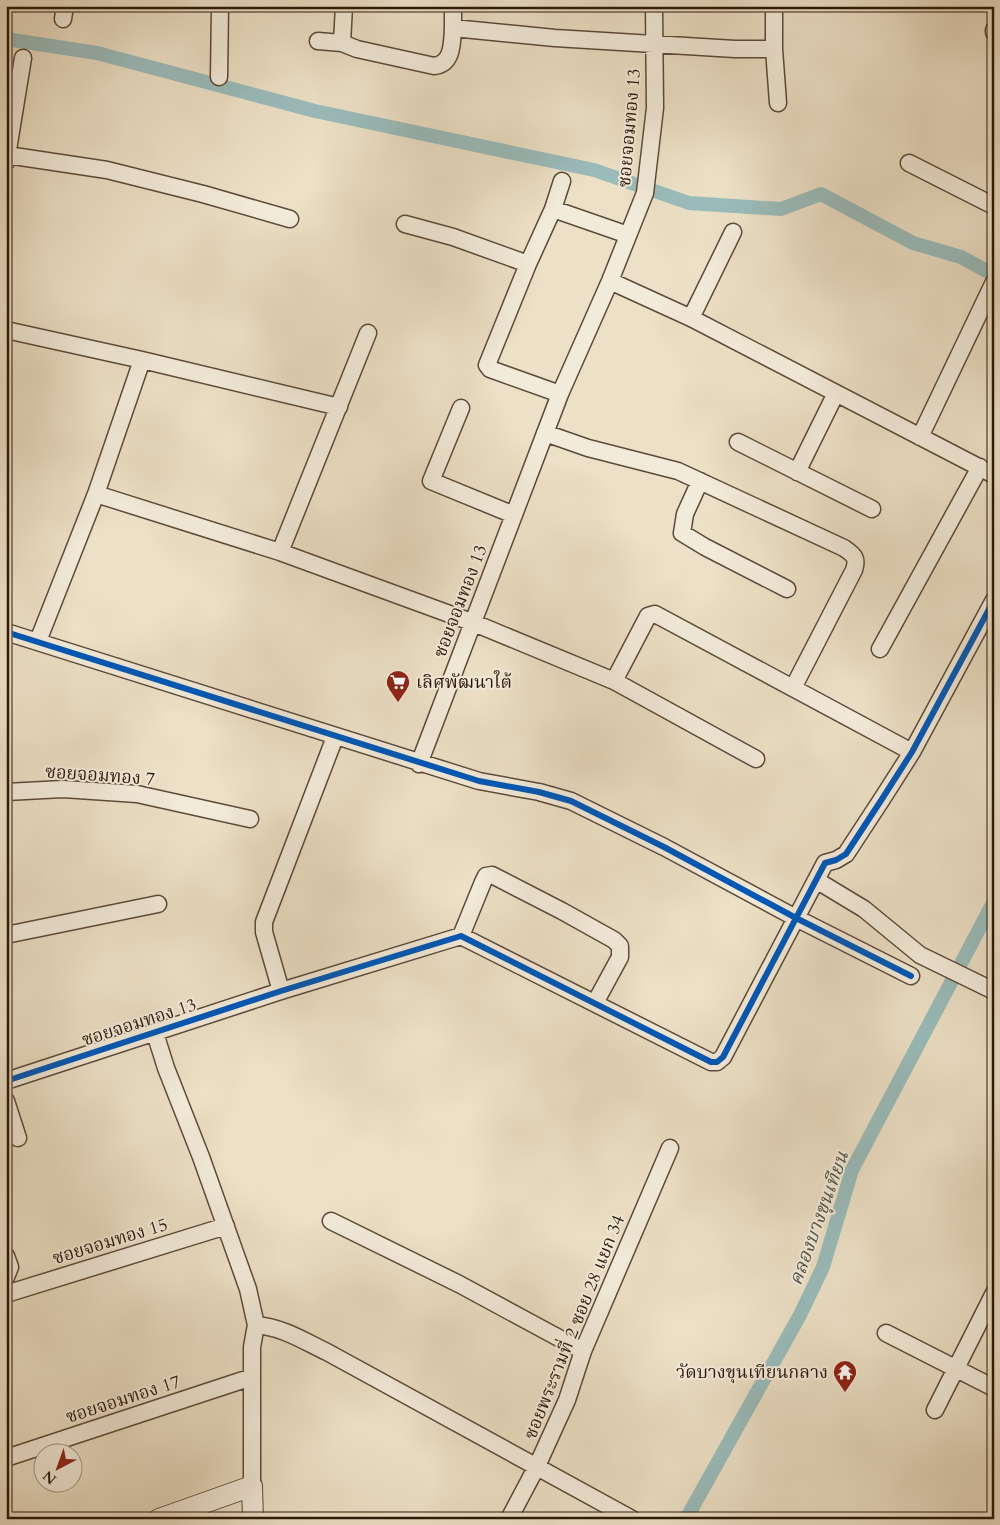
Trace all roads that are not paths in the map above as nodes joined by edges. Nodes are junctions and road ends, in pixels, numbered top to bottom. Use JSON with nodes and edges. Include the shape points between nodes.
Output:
{"nodes":[{"id":1,"x":220,"y":6,"type":"edge"},
{"id":2,"x":344,"y":6,"type":"edge"},
{"id":3,"x":454,"y":6,"type":"edge"},
{"id":4,"x":654,"y":6,"type":"edge"},
{"id":5,"x":774,"y":6,"type":"edge"},
{"id":6,"x":454,"y":28,"type":"junction"},
{"id":7,"x":318,"y":41,"type":"dead end"},
{"id":8,"x":342,"y":43,"type":"junction"},
{"id":9,"x":655,"y":43,"type":"junction"},
{"id":10,"x":774,"y":49,"type":"junction"},
{"id":11,"x":23,"y":58,"type":"dead end"},
{"id":12,"x":219,"y":77,"type":"dead end"},
{"id":13,"x":778,"y":103,"type":"dead end"},
{"id":14,"x":7,"y":158,"type":"edge"},
{"id":15,"x":909,"y":163,"type":"dead end"},
{"id":16,"x":562,"y":180,"type":"dead end"},
{"id":17,"x":994,"y":206,"type":"edge"},
{"id":18,"x":553,"y":209,"type":"junction"},
{"id":19,"x":290,"y":219,"type":"dead end"},
{"id":20,"x":405,"y":224,"type":"dead end"},
{"id":21,"x":732,"y":232,"type":"dead end"},
{"id":22,"x":628,"y":235,"type":"junction"},
{"id":23,"x":528,"y":264,"type":"junction"},
{"id":24,"x":610,"y":281,"type":"junction"},
{"id":25,"x":994,"y":282,"type":"edge"},
{"id":26,"x":691,"y":318,"type":"junction"},
{"id":27,"x":6,"y":330,"type":"edge"},
{"id":28,"x":368,"y":333,"type":"dead end"},
{"id":29,"x":142,"y":360,"type":"junction"},
{"id":30,"x":836,"y":393,"type":"junction"},
{"id":31,"x":560,"y":394,"type":"junction"},
{"id":32,"x":338,"y":407,"type":"junction"},
{"id":33,"x":461,"y":408,"type":"dead end"},
{"id":34,"x":545,"y":433,"type":"junction"},
{"id":35,"x":920,"y":437,"type":"junction"},
{"id":36,"x":738,"y":442,"type":"dead end"},
{"id":37,"x":987,"y":471,"type":"edge"},
{"id":38,"x":797,"y":472,"type":"junction"},
{"id":39,"x":700,"y":481,"type":"junction"},
{"id":40,"x":96,"y":494,"type":"junction"},
{"id":41,"x":872,"y":509,"type":"dead end"},
{"id":42,"x":514,"y":515,"type":"junction"},
{"id":43,"x":280,"y":552,"type":"junction"},
{"id":44,"x":787,"y":589,"type":"dead end"},
{"id":45,"x":994,"y":600,"type":"edge"},
{"id":46,"x":474,"y":623,"type":"junction"},
{"id":47,"x":6,"y":632,"type":"edge"},
{"id":48,"x":38,"y":641,"type":"junction"},
{"id":49,"x":880,"y":649,"type":"dead end"},
{"id":50,"x":614,"y":681,"type":"junction"},
{"id":51,"x":794,"y":688,"type":"junction"},
{"id":52,"x":336,"y":737,"type":"junction"},
{"id":53,"x":912,"y":752,"type":"junction"},
{"id":54,"x":756,"y":760,"type":"dead end"},
{"id":55,"x":419,"y":764,"type":"junction"},
{"id":56,"x":6,"y":792,"type":"edge"},
{"id":57,"x":250,"y":819,"type":"dead end"},
{"id":58,"x":816,"y":880,"type":"junction"},
{"id":59,"x":158,"y":904,"type":"dead end"},
{"id":60,"x":796,"y":918,"type":"junction"},
{"id":61,"x":6,"y":935,"type":"edge"},
{"id":62,"x":461,"y":936,"type":"junction"},
{"id":63,"x":911,"y":976,"type":"dead end"},
{"id":64,"x":992,"y":990,"type":"edge"},
{"id":65,"x":281,"y":991,"type":"junction"},
{"id":66,"x":595,"y":1004,"type":"junction"},
{"id":67,"x":155,"y":1033,"type":"junction"},
{"id":68,"x":6,"y":1081,"type":"edge"},
{"id":69,"x":6,"y":1101,"type":"edge"},
{"id":70,"x":18,"y":1138,"type":"dead end"},
{"id":71,"x":670,"y":1148,"type":"dead end"},
{"id":72,"x":331,"y":1221,"type":"dead end"},
{"id":73,"x":226,"y":1226,"type":"junction"},
{"id":74,"x":6,"y":1256,"type":"edge"},
{"id":75,"x":6,"y":1277,"type":"edge"},
{"id":76,"x":994,"y":1293,"type":"edge"},
{"id":77,"x":6,"y":1294,"type":"edge"},
{"id":78,"x":256,"y":1325,"type":"junction"},
{"id":79,"x":886,"y":1333,"type":"dead end"},
{"id":80,"x":583,"y":1351,"type":"junction"},
{"id":81,"x":956,"y":1368,"type":"junction"},
{"id":82,"x":252,"y":1377,"type":"junction"},
{"id":83,"x":994,"y":1388,"type":"edge"},
{"id":84,"x":935,"y":1410,"type":"dead end"},
{"id":85,"x":6,"y":1458,"type":"edge"},
{"id":86,"x":537,"y":1466,"type":"junction"},
{"id":87,"x":252,"y":1486,"type":"junction"},
{"id":88,"x":159,"y":1519,"type":"edge"},
{"id":89,"x":253,"y":1519,"type":"edge"},
{"id":90,"x":509,"y":1519,"type":"edge"},
{"id":91,"x":632,"y":1519,"type":"edge"}],
"edges":[{"from":1,"to":12,"type":"street"},
{"from":2,"to":8,"type":"street"},
{"from":3,"to":6,"type":"street"},
{"from":4,"to":9,"type":"street","name":"ซอยจอมทอง 13"},
{"from":5,"to":10,"type":"street"},
{"from":6,"to":8,"type":"street","via":[[450,53],[445,62],[434,66]]},
{"from":6,"to":9,"type":"street"},
{"from":7,"to":8,"type":"street"},
{"from":9,"to":10,"type":"street"},
{"from":9,"to":22,"type":"street","name":"ซอยจอมทอง 13","via":[[655,108],[645,193]]},
{"from":10,"to":13,"type":"street"},
{"from":11,"to":14,"type":"street"},
{"from":14,"to":19,"type":"street","via":[[107,170]]},
{"from":15,"to":17,"type":"street"},
{"from":16,"to":18,"type":"street"},
{"from":18,"to":22,"type":"street"},
{"from":18,"to":23,"type":"street"},
{"from":20,"to":23,"type":"street"},
{"from":21,"to":26,"type":"street"},
{"from":22,"to":24,"type":"street","name":"ซอยจอมทอง 13"},
{"from":23,"to":31,"type":"street","via":[[488,367]]},
{"from":24,"to":26,"type":"street"},
{"from":24,"to":31,"type":"street","name":"ซอยจอมทอง 13"},
{"from":25,"to":35,"type":"street"},
{"from":26,"to":30,"type":"street"},
{"from":27,"to":29,"type":"street"},
{"from":28,"to":32,"type":"street"},
{"from":29,"to":32,"type":"street"},
{"from":29,"to":40,"type":"street"},
{"from":30,"to":35,"type":"street"},
{"from":30,"to":38,"type":"street"},
{"from":31,"to":34,"type":"street","name":"ซอยจอมทอง 13"},
{"from":32,"to":43,"type":"street"},
{"from":33,"to":42,"type":"street","via":[[431,481]]},
{"from":34,"to":39,"type":"street","via":[[588,448],[678,471]]},
{"from":34,"to":42,"type":"street","name":"ซอยจอมทอง 13"},
{"from":35,"to":37,"type":"street"},
{"from":36,"to":38,"type":"street"},
{"from":37,"to":49,"type":"street"},
{"from":38,"to":41,"type":"street"},
{"from":39,"to":44,"type":"street","via":[[685,514],[682,533]]},
{"from":39,"to":51,"type":"street","via":[[844,548],[855,557],[854,570]]},
{"from":40,"to":43,"type":"street"},
{"from":40,"to":48,"type":"street"},
{"from":42,"to":46,"type":"street","name":"ซอยจอมทอง 13"},
{"from":43,"to":46,"type":"street"},
{"from":45,"to":53,"type":"street"},
{"from":46,"to":50,"type":"street"},
{"from":46,"to":55,"type":"street","name":"ซอยจอมทอง 13"},
{"from":47,"to":48,"type":"street"},
{"from":48,"to":52,"type":"street"},
{"from":50,"to":51,"type":"street","via":[[648,616],[654,614]]},
{"from":50,"to":54,"type":"street"},
{"from":51,"to":53,"type":"street"},
{"from":52,"to":55,"type":"street"},
{"from":52,"to":65,"type":"street","via":[[264,922]]},
{"from":53,"to":58,"type":"street","via":[[846,854],[826,862]]},
{"from":55,"to":60,"type":"street","via":[[478,781],[572,801]]},
{"from":56,"to":57,"type":"street","name":"ซอยจอมทอง 7","via":[[63,789],[137,794]]},
{"from":58,"to":60,"type":"street"},
{"from":58,"to":64,"type":"street","via":[[864,909],[920,955]]},
{"from":59,"to":61,"type":"street"},
{"from":60,"to":63,"type":"street"},
{"from":60,"to":66,"type":"street","via":[[723,1057],[717,1062],[711,1062]]},
{"from":62,"to":65,"type":"street","name":"ซอยจอมทอง 13"},
{"from":62,"to":66,"type":"street"},
{"from":62,"to":66,"type":"street","via":[[486,876],[553,906],[620,946],[620,957]]},
{"from":65,"to":67,"type":"street","name":"ซอยจอมทอง 13"},
{"from":67,"to":68,"type":"street","name":"ซอยจอมทอง 13"},
{"from":67,"to":73,"type":"street"},
{"from":69,"to":70,"type":"street"},
{"from":71,"to":80,"type":"street","name":"ซอยพระรามที่ 2 ซอย 28 แยก 34"},
{"from":72,"to":80,"type":"street","via":[[459,1284]]},
{"from":73,"to":77,"type":"street","name":"ซอยจอมทอง 15"},
{"from":73,"to":78,"type":"street","via":[[248,1289]]},
{"from":74,"to":75,"type":"street","via":[[10,1267]]},
{"from":76,"to":81,"type":"street"},
{"from":78,"to":82,"type":"street"},
{"from":78,"to":86,"type":"street","via":[[279,1329],[327,1352]]},
{"from":79,"to":81,"type":"street"},
{"from":80,"to":86,"type":"street","name":"ซอยพระรามที่ 2 ซอย 28 แยก 34","via":[[567,1400]]},
{"from":81,"to":83,"type":"street"},
{"from":81,"to":84,"type":"street"},
{"from":82,"to":85,"type":"street","name":"ซอยจอมทอง 17"},
{"from":82,"to":87,"type":"street"},
{"from":86,"to":90,"type":"street","name":"ซอยพระรามที่ 2 ซอย 28 แยก 34"},
{"from":86,"to":91,"type":"street"},
{"from":87,"to":88,"type":"street"},
{"from":87,"to":89,"type":"street"}]}
